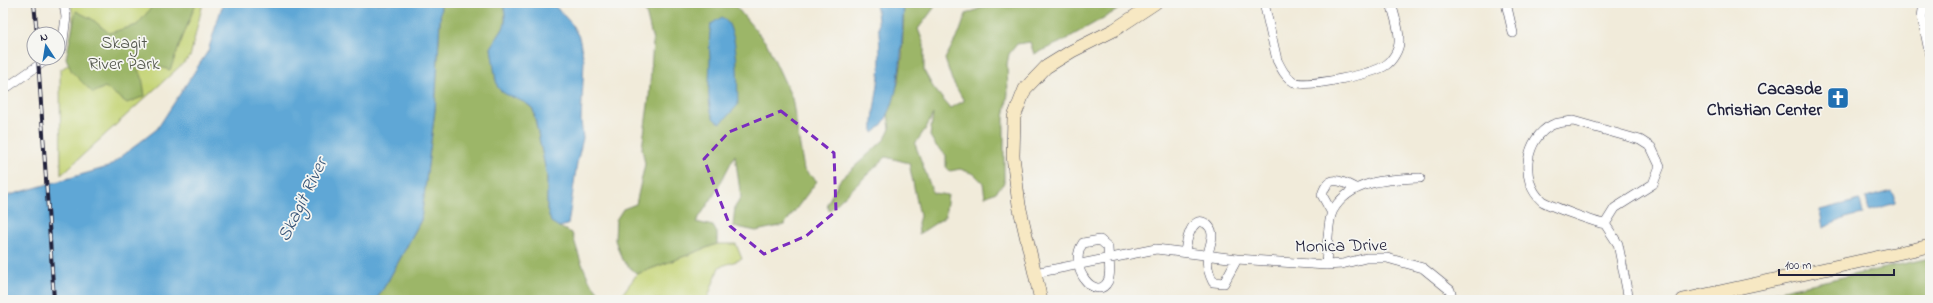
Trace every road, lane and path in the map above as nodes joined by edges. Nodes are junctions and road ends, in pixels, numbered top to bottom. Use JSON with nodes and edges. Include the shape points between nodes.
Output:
{"nodes":[{"id":1,"x":64,"y":3,"type":"edge"},
{"id":2,"x":1155,"y":3,"type":"edge"},
{"id":3,"x":1264,"y":3,"type":"edge"},
{"id":4,"x":1391,"y":3,"type":"edge"},
{"id":5,"x":1506,"y":3,"type":"edge"},
{"id":6,"x":1924,"y":3,"type":"edge"},
{"id":7,"x":64,"y":26,"type":"edge"},
{"id":8,"x":1512,"y":33,"type":"dead end"},
{"id":9,"x":1930,"y":56,"type":"edge"},
{"id":10,"x":38,"y":66,"type":"edge"},
{"id":11,"x":3,"y":90,"type":"edge"},
{"id":12,"x":1420,"y":178,"type":"dead end"},
{"id":13,"x":1355,"y":188,"type":"junction"},
{"id":14,"x":1332,"y":213,"type":"junction"},
{"id":15,"x":1605,"y":224,"type":"junction"},
{"id":16,"x":1930,"y":246,"type":"edge"},
{"id":17,"x":1185,"y":252,"type":"junction"},
{"id":18,"x":1208,"y":255,"type":"junction"},
{"id":19,"x":1108,"y":258,"type":"junction"},
{"id":20,"x":1237,"y":259,"type":"junction"},
{"id":21,"x":1077,"y":264,"type":"junction"},
{"id":22,"x":1326,"y":265,"type":"junction"},
{"id":23,"x":1034,"y":273,"type":"junction"},
{"id":24,"x":1041,"y":300,"type":"edge"},
{"id":25,"x":1453,"y":300,"type":"edge"},
{"id":26,"x":1629,"y":300,"type":"edge"},
{"id":27,"x":1683,"y":300,"type":"edge"}],
"edges":[{"from":1,"to":7,"type":"street"},
{"from":2,"to":23,"type":"street","via":[[1114,30],[1072,51],[1046,68],[1025,89],[1014,117],[1013,156],[1019,205]]},
{"from":3,"to":4,"type":"street","via":[[1280,67],[1294,82],[1316,84],[1374,71],[1386,65],[1394,55],[1399,42]]},
{"from":5,"to":8,"type":"street"},
{"from":6,"to":9,"type":"street","via":[[1922,17]]},
{"from":10,"to":11,"type":"street"},
{"from":12,"to":13,"type":"street","via":[[1395,179]]},
{"from":13,"to":14,"type":"street"},
{"from":13,"to":14,"type":"street","via":[[1341,181],[1332,181],[1325,186],[1322,195]]},
{"from":14,"to":22,"type":"street"},
{"from":15,"to":15,"type":"street","via":[[1542,201],[1531,185],[1527,162],[1536,138],[1552,125],[1573,121],[1640,140],[1651,147],[1660,166],[1653,184],[1615,208]]},
{"from":15,"to":26,"type":"street","via":[[1618,244]]},
{"from":16,"to":27,"type":"street"},
{"from":17,"to":18,"type":"street","name":"Monica Drive"},
{"from":17,"to":18,"type":"street","via":[[1192,226],[1200,222],[1205,223],[1212,236]]},
{"from":17,"to":19,"type":"street","name":"Monica Drive","via":[[1156,249]]},
{"from":18,"to":20,"type":"street","name":"Monica Drive"},
{"from":18,"to":20,"type":"street","via":[[1209,274],[1213,282],[1224,283]]},
{"from":19,"to":21,"type":"street","name":"Monica Drive"},
{"from":19,"to":21,"type":"street","via":[[1108,247],[1100,240],[1092,241],[1079,248]]},
{"from":19,"to":21,"type":"street","via":[[1108,282],[1097,290],[1084,282]]},
{"from":20,"to":22,"type":"street","name":"Monica Drive"},
{"from":21,"to":23,"type":"street","name":"Monica Drive"},
{"from":22,"to":25,"type":"street","name":"Monica Drive","via":[[1366,258],[1386,258],[1423,268],[1450,290]]},
{"from":23,"to":24,"type":"street"}]}
